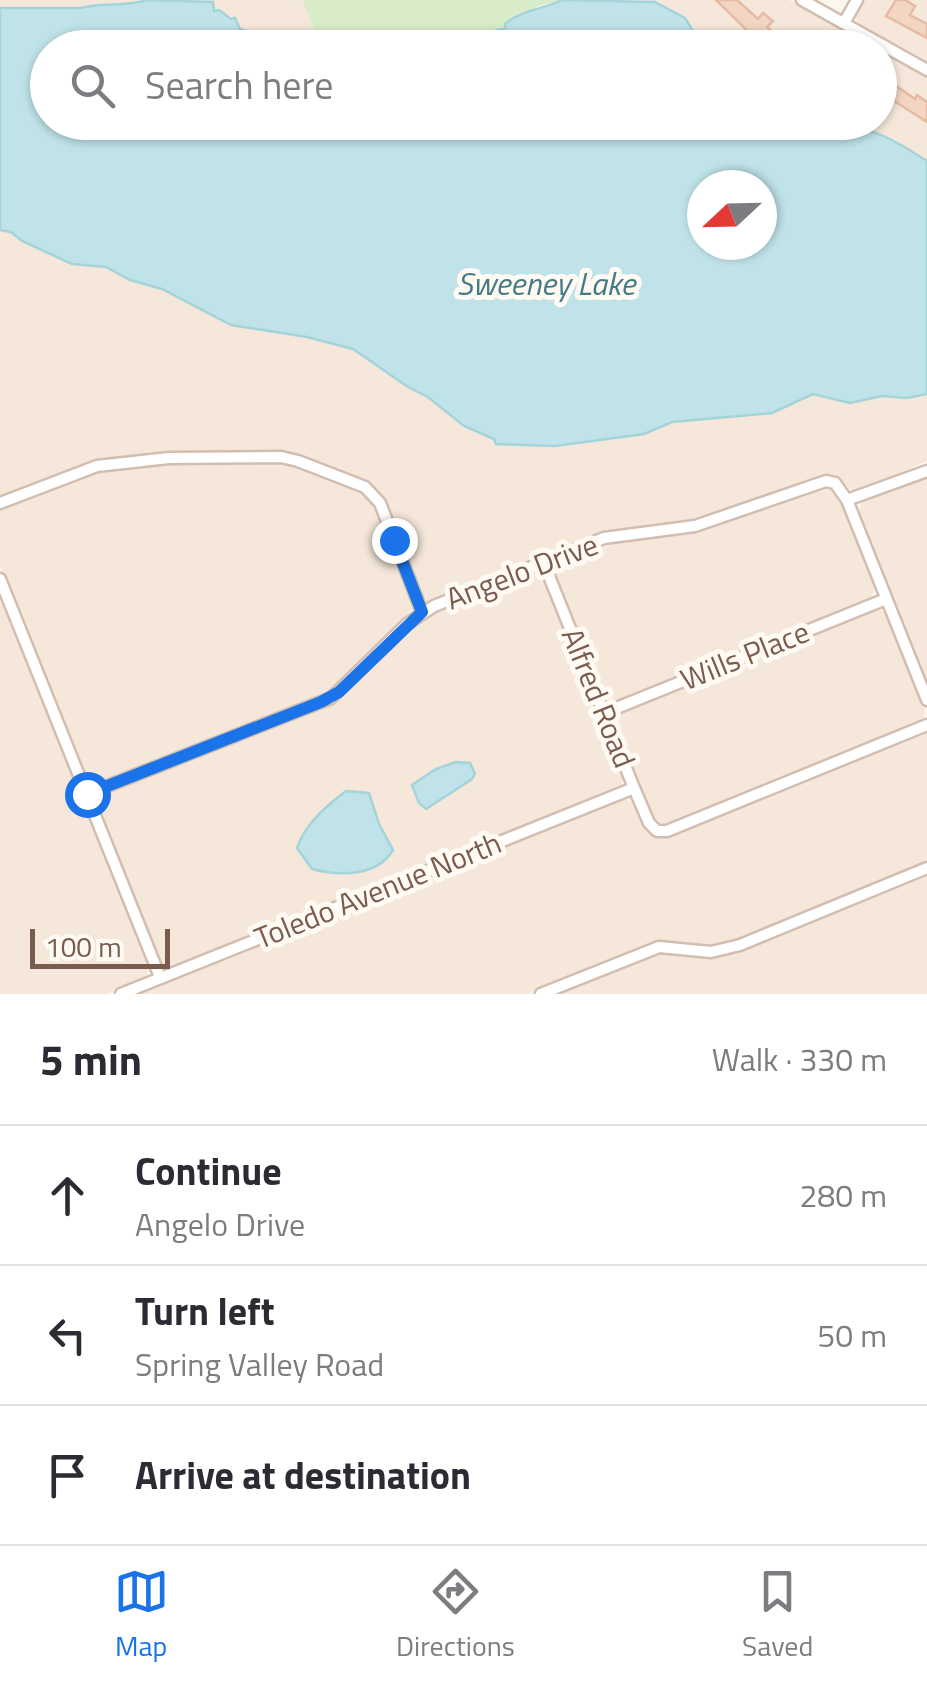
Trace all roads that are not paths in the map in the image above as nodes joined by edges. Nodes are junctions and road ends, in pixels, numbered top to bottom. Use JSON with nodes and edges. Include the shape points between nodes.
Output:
{"nodes":[{"id":1,"x":802,"y":0,"type":"edge"},
{"id":2,"x":856,"y":0,"type":"edge"},
{"id":3,"x":844,"y":23,"type":"junction"},
{"id":4,"x":856,"y":30,"type":"edge"},
{"id":5,"x":897,"y":53,"type":"edge"},
{"id":6,"x":927,"y":70,"type":"edge"},
{"id":7,"x":927,"y":470,"type":"edge"},
{"id":8,"x":848,"y":500,"type":"junction"},
{"id":9,"x":0,"y":504,"type":"edge"},
{"id":10,"x":544,"y":562,"type":"junction"},
{"id":11,"x":0,"y":580,"type":"edge"},
{"id":12,"x":886,"y":599,"type":"junction"},
{"id":13,"x":422,"y":612,"type":"junction"},
{"id":14,"x":927,"y":700,"type":"edge"},
{"id":15,"x":604,"y":713,"type":"junction"},
{"id":16,"x":927,"y":725,"type":"edge"},
{"id":17,"x":634,"y":788,"type":"junction"},
{"id":18,"x":87,"y":794,"type":"junction"},
{"id":19,"x":927,"y":868,"type":"edge"},
{"id":20,"x":160,"y":977,"type":"junction"},
{"id":21,"x":121,"y":994,"type":"edge"},
{"id":22,"x":541,"y":994,"type":"edge"}],
"edges":[{"from":1,"to":3,"type":"street"},
{"from":2,"to":3,"type":"street"},
{"from":3,"to":4,"type":"street"},
{"from":5,"to":6,"type":"street"},
{"from":7,"to":8,"type":"street"},
{"from":8,"to":10,"type":"street","name":"Angelo Drive","via":[[836,483],[826,481],[695,526],[604,538]]},
{"from":8,"to":12,"type":"street"},
{"from":9,"to":13,"type":"street","via":[[119,462],[298,460],[373,494]]},
{"from":10,"to":13,"type":"street","name":"Angelo Drive"},
{"from":10,"to":15,"type":"street","name":"Alfred Road"},
{"from":11,"to":18,"type":"street"},
{"from":12,"to":14,"type":"street"},
{"from":12,"to":15,"type":"street","name":"Wills Place"},
{"from":13,"to":18,"type":"street","name":"Angelo Drive","via":[[331,698]]},
{"from":15,"to":17,"type":"street","name":"Alfred Road"},
{"from":16,"to":17,"type":"street","name":"Alfred Road","via":[[668,831],[649,824]]},
{"from":17,"to":20,"type":"street","name":"Toledo Avenue North"},
{"from":18,"to":20,"type":"street"},
{"from":19,"to":22,"type":"street","via":[[730,948],[659,948]]},
{"from":20,"to":21,"type":"street","name":"Toledo Avenue North"}]}
